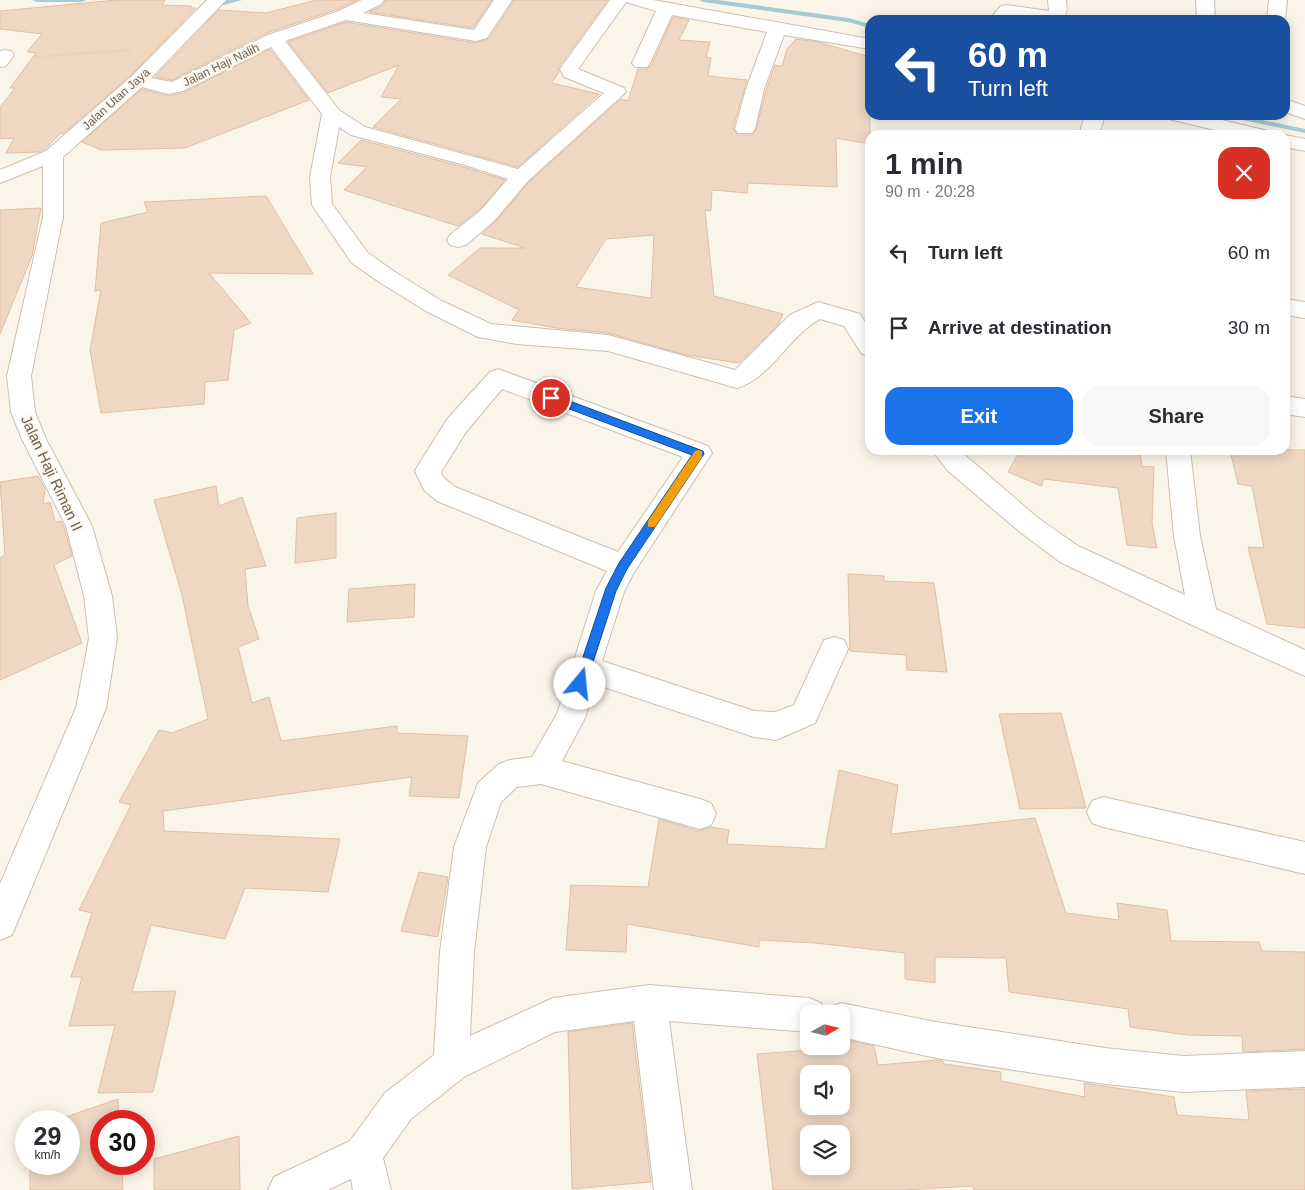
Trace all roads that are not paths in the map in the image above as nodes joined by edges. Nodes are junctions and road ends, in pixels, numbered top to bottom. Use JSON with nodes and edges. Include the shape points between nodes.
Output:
{"nodes":[{"id":1,"x":375,"y":0,"type":"edge"},
{"id":2,"x":503,"y":0,"type":"edge"},
{"id":3,"x":619,"y":0,"type":"edge"},
{"id":4,"x":633,"y":0,"type":"edge"},
{"id":5,"x":1057,"y":0,"type":"edge"},
{"id":6,"x":1205,"y":0,"type":"edge"},
{"id":7,"x":1278,"y":0,"type":"edge"},
{"id":8,"x":214,"y":4,"type":"edge"},
{"id":9,"x":666,"y":9,"type":"junction"},
{"id":10,"x":345,"y":15,"type":"junction"},
{"id":11,"x":1002,"y":15,"type":"edge"},
{"id":12,"x":1039,"y":15,"type":"edge"},
{"id":13,"x":1055,"y":15,"type":"edge"},
{"id":14,"x":1206,"y":15,"type":"edge"},
{"id":15,"x":1276,"y":15,"type":"edge"},
{"id":16,"x":778,"y":27,"type":"junction"},
{"id":17,"x":274,"y":39,"type":"junction"},
{"id":18,"x":865,"y":43,"type":"edge"},
{"id":19,"x":641,"y":63,"type":"dead end"},
{"id":20,"x":138,"y":81,"type":"junction"},
{"id":21,"x":1290,"y":107,"type":"edge"},
{"id":22,"x":1305,"y":113,"type":"edge"},
{"id":23,"x":332,"y":114,"type":"junction"},
{"id":24,"x":1197,"y":120,"type":"edge"},
{"id":25,"x":745,"y":129,"type":"dead end"},
{"id":26,"x":1240,"y":130,"type":"edge"},
{"id":27,"x":1290,"y":142,"type":"edge"},
{"id":28,"x":1305,"y":145,"type":"edge"},
{"id":29,"x":53,"y":155,"type":"junction"},
{"id":30,"x":0,"y":177,"type":"edge"},
{"id":31,"x":521,"y":177,"type":"junction"},
{"id":32,"x":458,"y":240,"type":"dead end"},
{"id":33,"x":1290,"y":307,"type":"edge"},
{"id":34,"x":1305,"y":310,"type":"edge"},
{"id":35,"x":865,"y":340,"type":"edge"},
{"id":36,"x":1290,"y":406,"type":"edge"},
{"id":37,"x":1305,"y":408,"type":"edge"},
{"id":38,"x":949,"y":455,"type":"edge"},
{"id":39,"x":1179,"y":455,"type":"edge"},
{"id":40,"x":623,"y":566,"type":"junction"},
{"id":41,"x":1204,"y":618,"type":"junction"},
{"id":42,"x":834,"y":649,"type":"dead end"},
{"id":43,"x":1305,"y":664,"type":"edge"},
{"id":44,"x":585,"y":668,"type":"junction"},
{"id":45,"x":542,"y":770,"type":"junction"},
{"id":46,"x":1103,"y":812,"type":"dead end"},
{"id":47,"x":700,"y":814,"type":"dead end"},
{"id":48,"x":1305,"y":858,"type":"edge"},
{"id":49,"x":0,"y":923,"type":"edge"},
{"id":50,"x":650,"y":1002,"type":"junction"},
{"id":51,"x":800,"y":1015,"type":"edge"},
{"id":52,"x":850,"y":1022,"type":"edge"},
{"id":53,"x":451,"y":1064,"type":"junction"},
{"id":54,"x":1305,"y":1069,"type":"edge"},
{"id":55,"x":363,"y":1154,"type":"junction"},
{"id":56,"x":287,"y":1190,"type":"edge"},
{"id":57,"x":372,"y":1190,"type":"edge"},
{"id":58,"x":673,"y":1190,"type":"edge"}],
"edges":[{"from":1,"to":10,"type":"street","name":"Jalan Haji Nalih"},
{"from":2,"to":10,"type":"street","via":[[481,34],[476,36]]},
{"from":3,"to":31,"type":"street","via":[[569,69],[570,74],[617,92]]},
{"from":4,"to":9,"type":"street"},
{"from":5,"to":13,"type":"street","via":[[1058,13]]},
{"from":6,"to":14,"type":"street"},
{"from":7,"to":15,"type":"street"},
{"from":8,"to":20,"type":"street","name":"Jalan Utan Jaya"},
{"from":9,"to":16,"type":"street"},
{"from":9,"to":19,"type":"street"},
{"from":10,"to":17,"type":"street","name":"Jalan Haji Nalih"},
{"from":11,"to":12,"type":"street","via":[[1007,10]]},
{"from":16,"to":18,"type":"street"},
{"from":16,"to":25,"type":"street","via":[[755,89]]},
{"from":17,"to":20,"type":"street","name":"Jalan Haji Nalih","via":[[176,87]]},
{"from":17,"to":23,"type":"street"},
{"from":20,"to":29,"type":"street","name":"Jalan Utan Jaya"},
{"from":21,"to":22,"type":"street"},
{"from":23,"to":31,"type":"street","via":[[358,131]]},
{"from":23,"to":35,"type":"street","via":[[320,177],[322,205],[360,258],[434,306],[486,331],[608,343],[688,368],[737,379],[747,374],[798,321],[818,310],[852,320]]},
{"from":24,"to":26,"type":"street"},
{"from":27,"to":28,"type":"street"},
{"from":29,"to":30,"type":"street","name":"Jalan Utan Jaya"},
{"from":29,"to":49,"type":"street","name":"Jalan Haji Riman II","via":[[53,217],[19,376],[23,412],[79,526],[98,596],[103,638],[91,708]]},
{"from":31,"to":32,"type":"street","via":[[488,215]]},
{"from":33,"to":34,"type":"street"},
{"from":36,"to":37,"type":"street"},
{"from":38,"to":41,"type":"street","via":[[1029,525],[1069,554]]},
{"from":39,"to":41,"type":"street","via":[[1187,536]]},
{"from":40,"to":40,"type":"street","via":[[699,454],[498,378],[456,425],[438,454],[428,471],[433,483],[446,494]]},
{"from":40,"to":44,"type":"street","via":[[610,591]]},
{"from":41,"to":43,"type":"street"},
{"from":42,"to":44,"type":"street","via":[[805,714],[776,726],[754,724]]},
{"from":44,"to":45,"type":"street","via":[[570,718]]},
{"from":45,"to":47,"type":"street"},
{"from":45,"to":53,"type":"street","via":[[510,774],[489,792],[470,847],[457,952]]},
{"from":46,"to":48,"type":"street"},
{"from":50,"to":51,"type":"street"},
{"from":50,"to":53,"type":"street","via":[[553,1015]]},
{"from":50,"to":58,"type":"street"},
{"from":52,"to":54,"type":"street","via":[[936,1040],[1104,1066],[1184,1074]]},
{"from":53,"to":55,"type":"street","via":[[398,1106]]},
{"from":55,"to":56,"type":"street"},
{"from":55,"to":57,"type":"street"}]}
